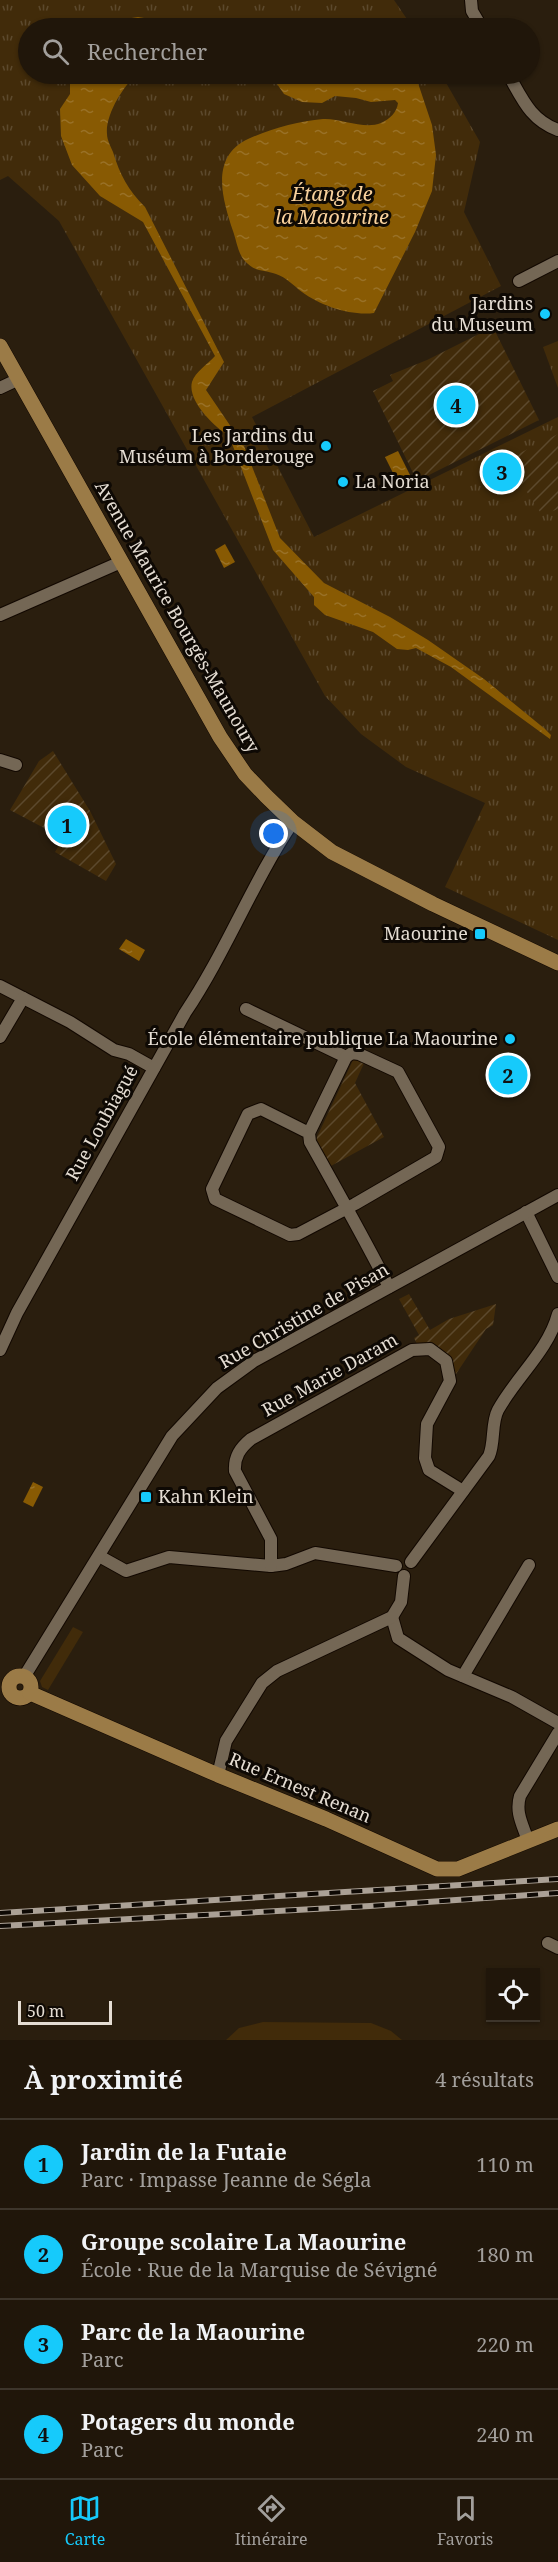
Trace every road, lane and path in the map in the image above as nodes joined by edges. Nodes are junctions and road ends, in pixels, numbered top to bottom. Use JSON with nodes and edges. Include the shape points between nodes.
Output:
{"nodes":[{"id":1,"x":471,"y":0,"type":"edge"},
{"id":2,"x":476,"y":18,"type":"edge"},
{"id":3,"x":514,"y":84,"type":"edge"},
{"id":4,"x":558,"y":130,"type":"edge"},
{"id":5,"x":558,"y":261,"type":"edge"},
{"id":6,"x":519,"y":281,"type":"dead end"},
{"id":7,"x":0,"y":346,"type":"edge"},
{"id":8,"x":19,"y":379,"type":"junction"},
{"id":9,"x":0,"y":388,"type":"edge"},
{"id":10,"x":121,"y":562,"type":"junction"},
{"id":11,"x":0,"y":615,"type":"edge"},
{"id":12,"x":0,"y":760,"type":"edge"},
{"id":13,"x":16,"y":765,"type":"dead end"},
{"id":14,"x":293,"y":822,"type":"junction"},
{"id":15,"x":558,"y":963,"type":"edge"},
{"id":16,"x":0,"y":986,"type":"edge"},
{"id":17,"x":23,"y":998,"type":"junction"},
{"id":18,"x":246,"y":1009,"type":"dead end"},
{"id":19,"x":0,"y":1037,"type":"edge"},
{"id":20,"x":349,"y":1055,"type":"junction"},
{"id":21,"x":154,"y":1068,"type":"junction"},
{"id":22,"x":309,"y":1133,"type":"junction"},
{"id":23,"x":558,"y":1195,"type":"edge"},
{"id":24,"x":346,"y":1208,"type":"junction"},
{"id":25,"x":526,"y":1212,"type":"junction"},
{"id":26,"x":558,"y":1277,"type":"edge"},
{"id":27,"x":389,"y":1287,"type":"junction"},
{"id":28,"x":558,"y":1314,"type":"edge"},
{"id":29,"x":0,"y":1350,"type":"edge"},
{"id":30,"x":464,"y":1491,"type":"junction"},
{"id":31,"x":99,"y":1556,"type":"junction"},
{"id":32,"x":529,"y":1565,"type":"dead end"},
{"id":33,"x":271,"y":1566,"type":"junction"},
{"id":34,"x":400,"y":1571,"type":"junction"},
{"id":35,"x":392,"y":1617,"type":"junction"},
{"id":36,"x":463,"y":1676,"type":"junction"},
{"id":37,"x":11,"y":1679,"type":"edge"},
{"id":38,"x":558,"y":1723,"type":"edge"},
{"id":39,"x":558,"y":1733,"type":"edge"},
{"id":40,"x":218,"y":1775,"type":"junction"},
{"id":41,"x":558,"y":1829,"type":"edge"},
{"id":42,"x":528,"y":1841,"type":"junction"}],
"edges":[{"from":1,"to":2,"type":"street"},
{"from":3,"to":4,"type":"street","via":[[544,125]]},
{"from":5,"to":6,"type":"street"},
{"from":7,"to":8,"type":"street","name":"Avenue Maurice Bourgès-Maunoury"},
{"from":8,"to":9,"type":"street"},
{"from":8,"to":10,"type":"street","name":"Avenue Maurice Bourgès-Maunoury"},
{"from":10,"to":11,"type":"street"},
{"from":10,"to":14,"type":"street","name":"Avenue Maurice Bourgès-Maunoury","via":[[226,747],[245,774]]},
{"from":12,"to":13,"type":"street"},
{"from":14,"to":15,"type":"street","name":"Avenue Maurice Bourgès-Maunoury","via":[[358,867]]},
{"from":14,"to":21,"type":"street","name":"Rue Loubiagué"},
{"from":16,"to":17,"type":"street"},
{"from":17,"to":19,"type":"street"},
{"from":17,"to":21,"type":"street"},
{"from":18,"to":20,"type":"street"},
{"from":20,"to":22,"type":"street"},
{"from":20,"to":24,"type":"street","via":[[359,1054],[398,1072],[439,1147],[436,1156]]},
{"from":21,"to":29,"type":"street","name":"Rue Loubiagué","via":[[16,1313]]},
{"from":22,"to":24,"type":"street","via":[[310,1142]]},
{"from":22,"to":24,"type":"street","via":[[261,1109],[248,1114],[212,1189],[215,1199],[290,1235]]},
{"from":23,"to":25,"type":"street","name":"Rue Christine de Pisan"},
{"from":24,"to":27,"type":"street"},
{"from":25,"to":26,"type":"street"},
{"from":25,"to":27,"type":"street","name":"Rue Christine de Pisan"},
{"from":27,"to":31,"type":"street","name":"Rue Christine de Pisan","via":[[254,1361],[217,1388],[172,1436]]},
{"from":28,"to":30,"type":"street","via":[[536,1356],[497,1412],[493,1447]]},
{"from":30,"to":33,"type":"street","name":"Rue Marie Daram","via":[[429,1470],[424,1458],[427,1424],[450,1381],[446,1361],[430,1349],[412,1350],[251,1440],[238,1452],[235,1471],[271,1539]]},
{"from":30,"to":34,"type":"street","via":[[411,1562],[412,1570]]},
{"from":31,"to":33,"type":"street","via":[[126,1571],[169,1557]]},
{"from":31,"to":37,"type":"street","name":"Rue Christine de Pisan"},
{"from":32,"to":36,"type":"street"},
{"from":33,"to":34,"type":"street","via":[[315,1553]]},
{"from":34,"to":35,"type":"street","via":[[401,1602]]},
{"from":35,"to":36,"type":"street","via":[[398,1638]]},
{"from":35,"to":40,"type":"street","via":[[277,1671],[262,1683],[226,1741]]},
{"from":36,"to":38,"type":"street"},
{"from":37,"to":40,"type":"street","name":"Rue Ernest Renan","via":[[9,1690],[16,1698],[30,1692]]},
{"from":39,"to":42,"type":"street","via":[[517,1804]]},
{"from":40,"to":42,"type":"street","name":"Rue Ernest Renan","via":[[437,1869],[458,1869]]},
{"from":41,"to":42,"type":"street","name":"Rue Ernest Renan"}]}
